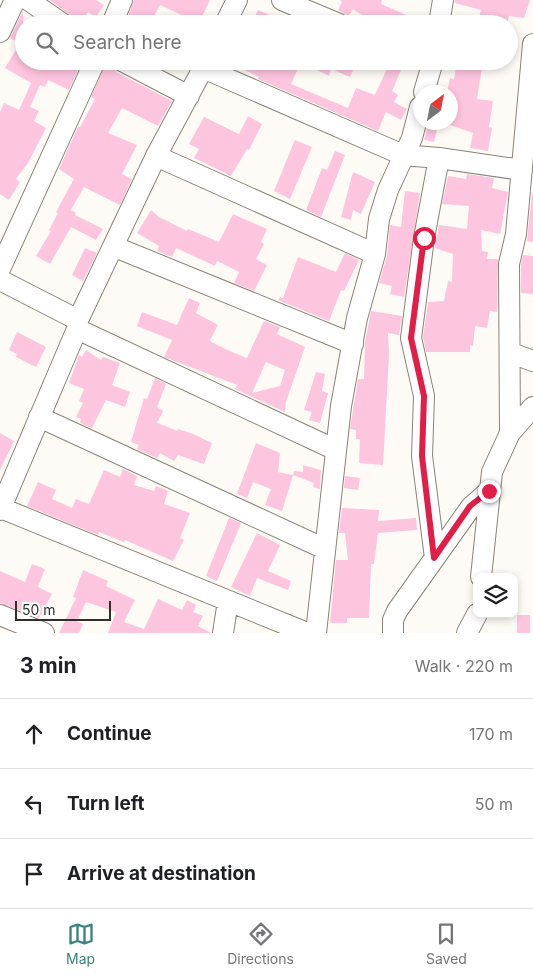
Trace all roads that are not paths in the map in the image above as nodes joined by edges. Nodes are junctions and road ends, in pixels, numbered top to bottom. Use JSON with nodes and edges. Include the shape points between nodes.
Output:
{"nodes":[{"id":1,"x":15,"y":0,"type":"edge"},
{"id":2,"x":28,"y":0,"type":"edge"},
{"id":3,"x":122,"y":0,"type":"edge"},
{"id":4,"x":237,"y":0,"type":"edge"},
{"id":5,"x":282,"y":0,"type":"edge"},
{"id":6,"x":444,"y":0,"type":"edge"},
{"id":7,"x":49,"y":15,"type":"edge"},
{"id":8,"x":116,"y":15,"type":"edge"},
{"id":9,"x":230,"y":15,"type":"edge"},
{"id":10,"x":318,"y":15,"type":"edge"},
{"id":11,"x":441,"y":15,"type":"edge"},
{"id":12,"x":0,"y":32,"type":"edge"},
{"id":13,"x":533,"y":44,"type":"edge"},
{"id":14,"x":91,"y":70,"type":"edge"},
{"id":15,"x":139,"y":70,"type":"edge"},
{"id":16,"x":202,"y":70,"type":"edge"},
{"id":17,"x":216,"y":70,"type":"edge"},
{"id":18,"x":430,"y":70,"type":"edge"},
{"id":19,"x":426,"y":85,"type":"edge"},
{"id":20,"x":189,"y":96,"type":"junction"},
{"id":21,"x":414,"y":130,"type":"edge"},
{"id":22,"x":403,"y":155,"type":"junction"},
{"id":23,"x":156,"y":156,"type":"junction"},
{"id":24,"x":439,"y":158,"type":"junction"},
{"id":25,"x":522,"y":170,"type":"junction"},
{"id":26,"x":115,"y":247,"type":"junction"},
{"id":27,"x":375,"y":254,"type":"junction"},
{"id":28,"x":0,"y":269,"type":"edge"},
{"id":29,"x":0,"y":280,"type":"edge"},
{"id":30,"x":78,"y":325,"type":"junction"},
{"id":31,"x":353,"y":344,"type":"junction"},
{"id":32,"x":511,"y":353,"type":"junction"},
{"id":33,"x":533,"y":361,"type":"edge"},
{"id":34,"x":533,"y":407,"type":"edge"},
{"id":35,"x":39,"y":417,"type":"junction"},
{"id":36,"x":510,"y":433,"type":"junction"},
{"id":37,"x":336,"y":450,"type":"junction"},
{"id":38,"x":489,"y":491,"type":"junction"},
{"id":39,"x":0,"y":509,"type":"edge"},
{"id":40,"x":325,"y":549,"type":"junction"},
{"id":41,"x":434,"y":558,"type":"junction"},
{"id":42,"x":481,"y":573,"type":"edge"},
{"id":43,"x":228,"y":601,"type":"junction"},
{"id":44,"x":0,"y":616,"type":"edge"},
{"id":45,"x":475,"y":618,"type":"edge"},
{"id":46,"x":44,"y":633,"type":"edge"},
{"id":47,"x":223,"y":633,"type":"edge"},
{"id":48,"x":307,"y":633,"type":"edge"},
{"id":49,"x":316,"y":633,"type":"edge"},
{"id":50,"x":392,"y":633,"type":"edge"},
{"id":51,"x":467,"y":633,"type":"edge"}],
"edges":[{"from":1,"to":12,"type":"street"},
{"from":2,"to":7,"type":"street"},
{"from":3,"to":8,"type":"street"},
{"from":4,"to":9,"type":"street"},
{"from":5,"to":10,"type":"street"},
{"from":6,"to":11,"type":"street"},
{"from":13,"to":25,"type":"street"},
{"from":14,"to":28,"type":"street"},
{"from":15,"to":20,"type":"street"},
{"from":16,"to":20,"type":"street"},
{"from":17,"to":22,"type":"street"},
{"from":18,"to":19,"type":"street"},
{"from":20,"to":23,"type":"street"},
{"from":21,"to":22,"type":"street"},
{"from":22,"to":24,"type":"street"},
{"from":22,"to":27,"type":"street","via":[[379,219]]},
{"from":23,"to":26,"type":"street"},
{"from":23,"to":27,"type":"street"},
{"from":24,"to":25,"type":"street"},
{"from":24,"to":41,"type":"street","via":[[424,238],[411,338],[424,396],[422,456]]},
{"from":25,"to":32,"type":"street","via":[[516,234],[509,264],[508,339]]},
{"from":26,"to":30,"type":"street"},
{"from":26,"to":31,"type":"street"},
{"from":27,"to":31,"type":"street"},
{"from":29,"to":30,"type":"street"},
{"from":30,"to":35,"type":"street"},
{"from":30,"to":37,"type":"street"},
{"from":31,"to":37,"type":"street","via":[[340,406]]},
{"from":32,"to":33,"type":"street"},
{"from":32,"to":36,"type":"street"},
{"from":34,"to":36,"type":"street"},
{"from":35,"to":39,"type":"street"},
{"from":35,"to":40,"type":"street"},
{"from":36,"to":38,"type":"street","via":[[492,472]]},
{"from":37,"to":40,"type":"street"},
{"from":38,"to":41,"type":"street","via":[[470,506]]},
{"from":38,"to":42,"type":"street"},
{"from":39,"to":43,"type":"street"},
{"from":40,"to":49,"type":"street"},
{"from":41,"to":50,"type":"street","via":[[397,612]]},
{"from":43,"to":47,"type":"street"},
{"from":43,"to":48,"type":"street"},
{"from":44,"to":46,"type":"street"},
{"from":45,"to":51,"type":"street"}]}
